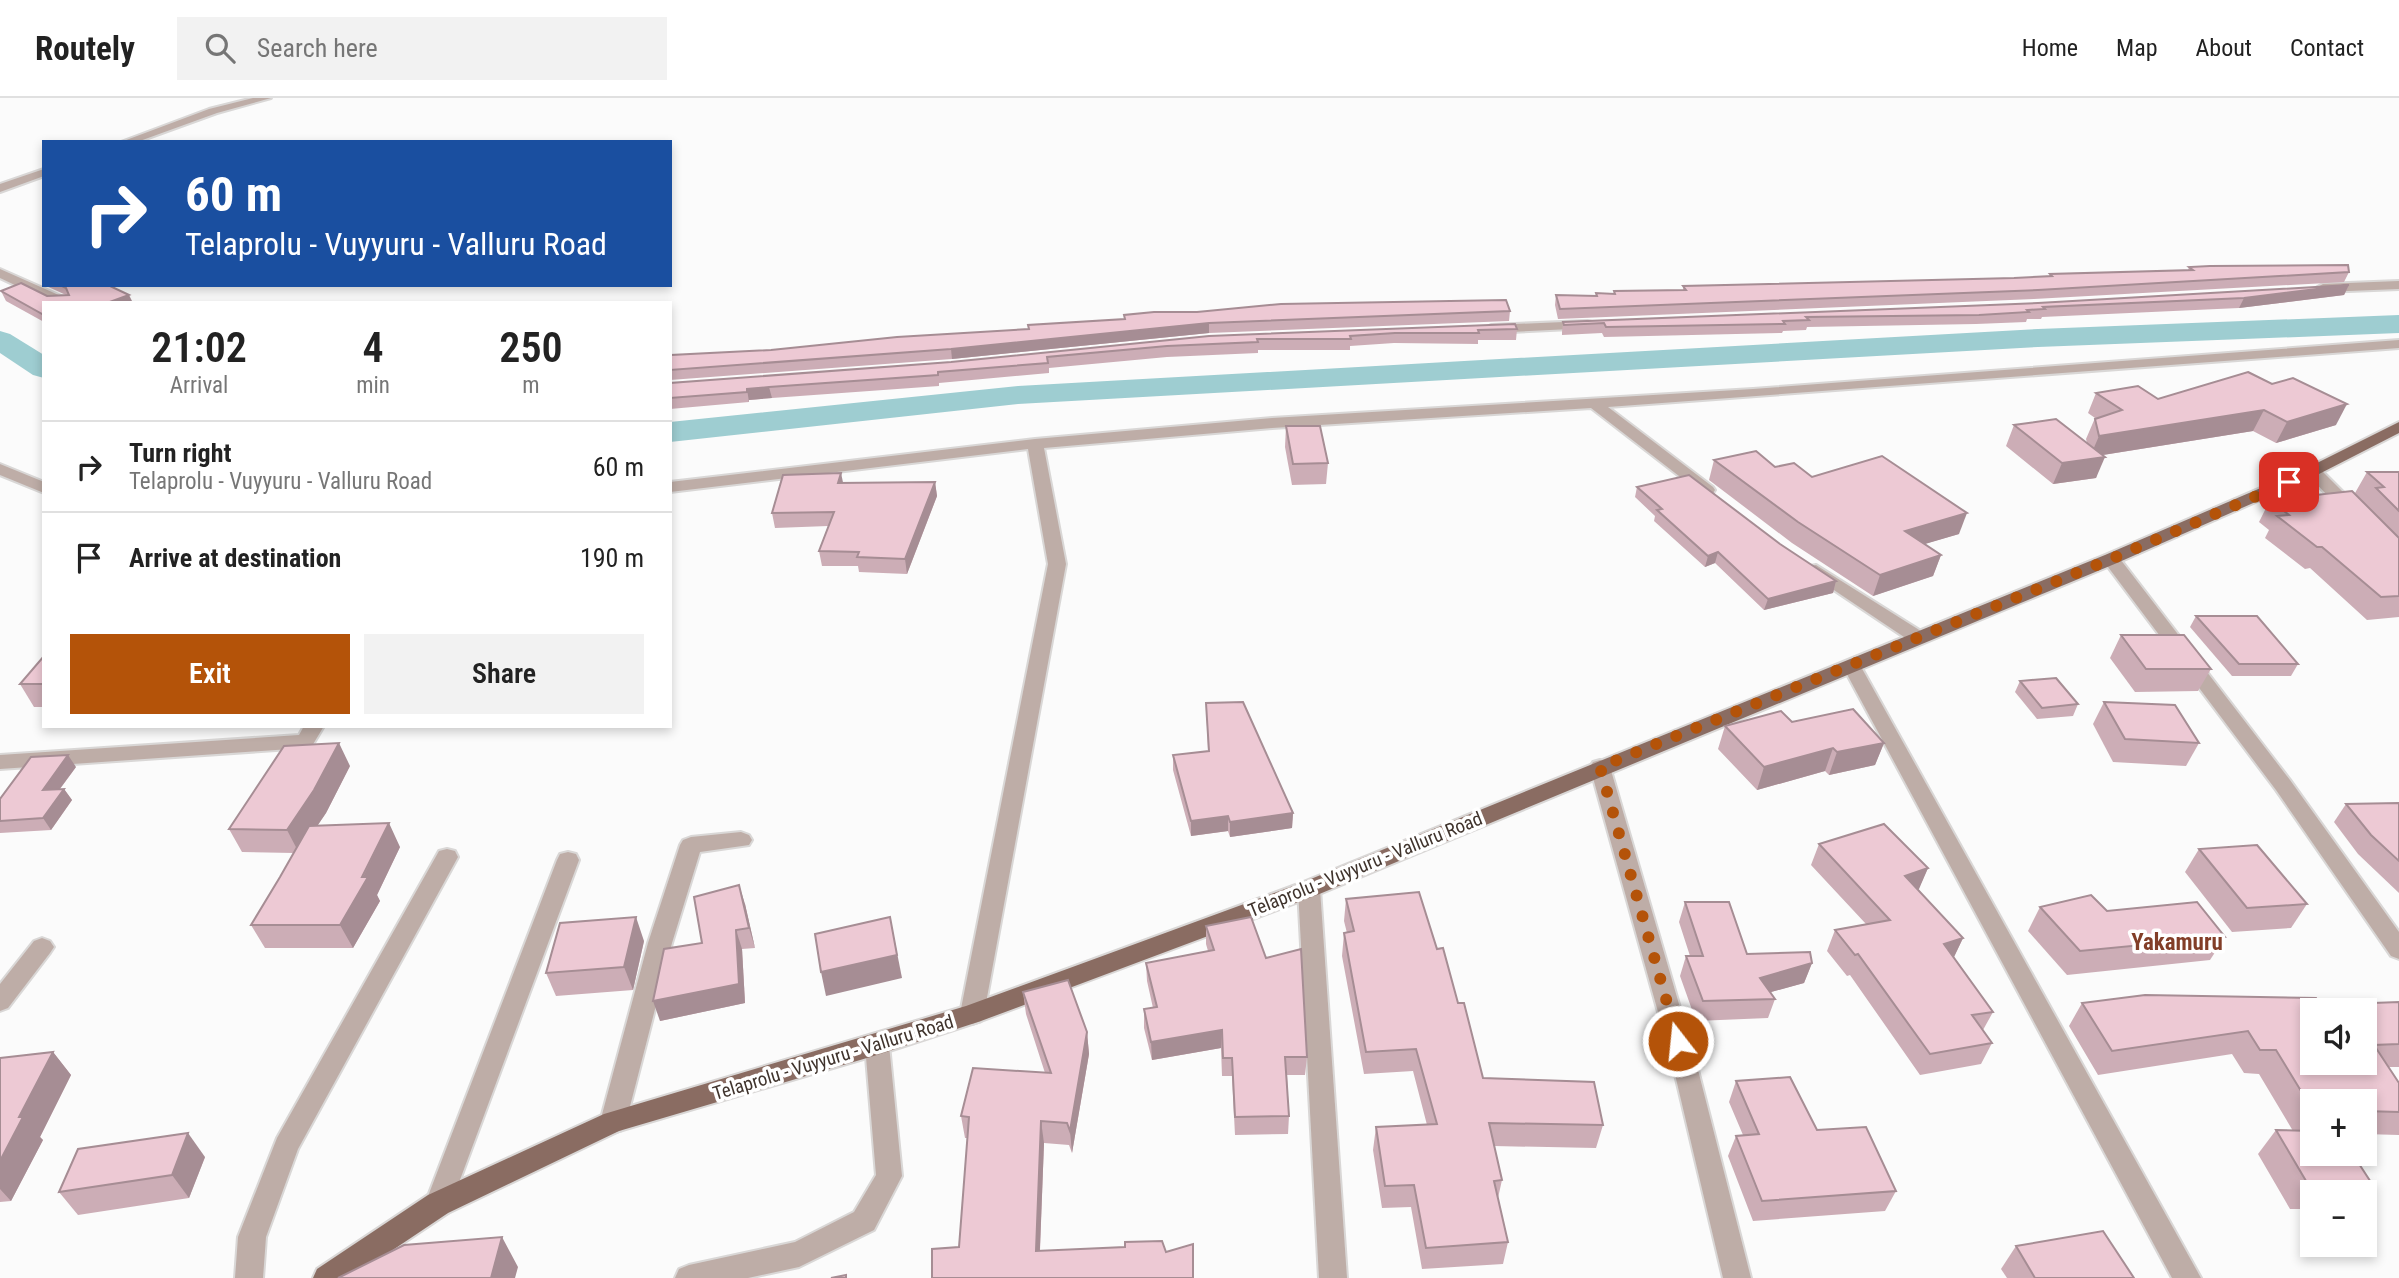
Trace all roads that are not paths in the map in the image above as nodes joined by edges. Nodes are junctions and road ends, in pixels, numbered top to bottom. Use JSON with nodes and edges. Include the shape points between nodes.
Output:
{"nodes":[{"id":1,"x":265,"y":98,"type":"edge"},
{"id":2,"x":132,"y":140,"type":"edge"},
{"id":3,"x":42,"y":173,"type":"edge"},
{"id":4,"x":0,"y":188,"type":"edge"},
{"id":5,"x":0,"y":272,"type":"edge"},
{"id":6,"x":2399,"y":285,"type":"edge"},
{"id":7,"x":2307,"y":289,"type":"edge"},
{"id":8,"x":61,"y":301,"type":"edge"},
{"id":9,"x":1606,"y":324,"type":"edge"},
{"id":10,"x":1483,"y":329,"type":"edge"},
{"id":11,"x":2399,"y":344,"type":"edge"},
{"id":12,"x":1594,"y":403,"type":"junction"},
{"id":13,"x":2399,"y":427,"type":"edge"},
{"id":14,"x":1035,"y":444,"type":"junction"},
{"id":15,"x":0,"y":469,"type":"edge"},
{"id":16,"x":2313,"y":471,"type":"junction"},
{"id":17,"x":42,"y":487,"type":"edge"},
{"id":18,"x":672,"y":487,"type":"edge"},
{"id":19,"x":1721,"y":501,"type":"edge"},
{"id":20,"x":2361,"y":520,"type":"edge"},
{"id":21,"x":2111,"y":559,"type":"junction"},
{"id":22,"x":1806,"y":564,"type":"edge"},
{"id":23,"x":1917,"y":637,"type":"junction"},
{"id":24,"x":1851,"y":664,"type":"junction"},
{"id":25,"x":313,"y":728,"type":"edge"},
{"id":26,"x":0,"y":762,"type":"edge"},
{"id":27,"x":1600,"y":767,"type":"junction"},
{"id":28,"x":741,"y":840,"type":"dead end"},
{"id":29,"x":447,"y":857,"type":"dead end"},
{"id":30,"x":568,"y":860,"type":"dead end"},
{"id":31,"x":1309,"y":889,"type":"junction"},
{"id":32,"x":42,"y":947,"type":"dead end"},
{"id":33,"x":2399,"y":950,"type":"edge"},
{"id":34,"x":0,"y":1001,"type":"edge"},
{"id":35,"x":972,"y":1014,"type":"junction"},
{"id":36,"x":877,"y":1045,"type":"junction"},
{"id":37,"x":613,"y":1122,"type":"junction"},
{"id":38,"x":438,"y":1204,"type":"junction"},
{"id":39,"x":248,"y":1278,"type":"edge"},
{"id":40,"x":327,"y":1278,"type":"edge"},
{"id":41,"x":689,"y":1278,"type":"edge"},
{"id":42,"x":1333,"y":1278,"type":"edge"},
{"id":43,"x":1737,"y":1278,"type":"edge"},
{"id":44,"x":2188,"y":1278,"type":"edge"}],
"edges":[{"from":1,"to":2,"type":"street"},
{"from":3,"to":4,"type":"street"},
{"from":5,"to":8,"type":"street"},
{"from":6,"to":7,"type":"street"},
{"from":9,"to":10,"type":"street"},
{"from":11,"to":12,"type":"street"},
{"from":12,"to":14,"type":"street"},
{"from":12,"to":19,"type":"street"},
{"from":13,"to":16,"type":"main road","name":"Telaprolu - Vuyyuru - Valluru Road"},
{"from":14,"to":18,"type":"street"},
{"from":14,"to":35,"type":"street","via":[[1056,564]]},
{"from":15,"to":17,"type":"street"},
{"from":16,"to":20,"type":"street"},
{"from":16,"to":21,"type":"main road","name":"Telaprolu - Vuyyuru - Valluru Road"},
{"from":21,"to":23,"type":"main road","name":"Telaprolu - Vuyyuru - Valluru Road"},
{"from":21,"to":33,"type":"street","via":[[2283,785]]},
{"from":22,"to":23,"type":"street"},
{"from":23,"to":24,"type":"main road","name":"Telaprolu - Vuyyuru - Valluru Road"},
{"from":24,"to":27,"type":"main road","name":"Telaprolu - Vuyyuru - Valluru Road"},
{"from":24,"to":44,"type":"street"},
{"from":25,"to":26,"type":"street","via":[[305,741]]},
{"from":27,"to":31,"type":"main road","name":"Telaprolu - Vuyyuru - Valluru Road"},
{"from":27,"to":43,"type":"street","via":[[1685,1066]]},
{"from":28,"to":37,"type":"street","via":[[691,845]]},
{"from":29,"to":39,"type":"street","via":[[286,1146],[252,1237]]},
{"from":30,"to":38,"type":"street"},
{"from":31,"to":35,"type":"main road","name":"Telaprolu - Vuyyuru - Valluru Road"},
{"from":31,"to":42,"type":"street"},
{"from":32,"to":34,"type":"street"},
{"from":35,"to":36,"type":"main road","name":"Telaprolu - Vuyyuru - Valluru Road"},
{"from":36,"to":37,"type":"main road","name":"Telaprolu - Vuyyuru - Valluru Road"},
{"from":36,"to":41,"type":"street","via":[[889,1176],[864,1222],[799,1254]]},
{"from":37,"to":38,"type":"main road","name":"Telaprolu - Vuyyuru - Valluru Road"},
{"from":38,"to":40,"type":"main road","name":"Telaprolu - Vuyyuru - Valluru Road"}]}
